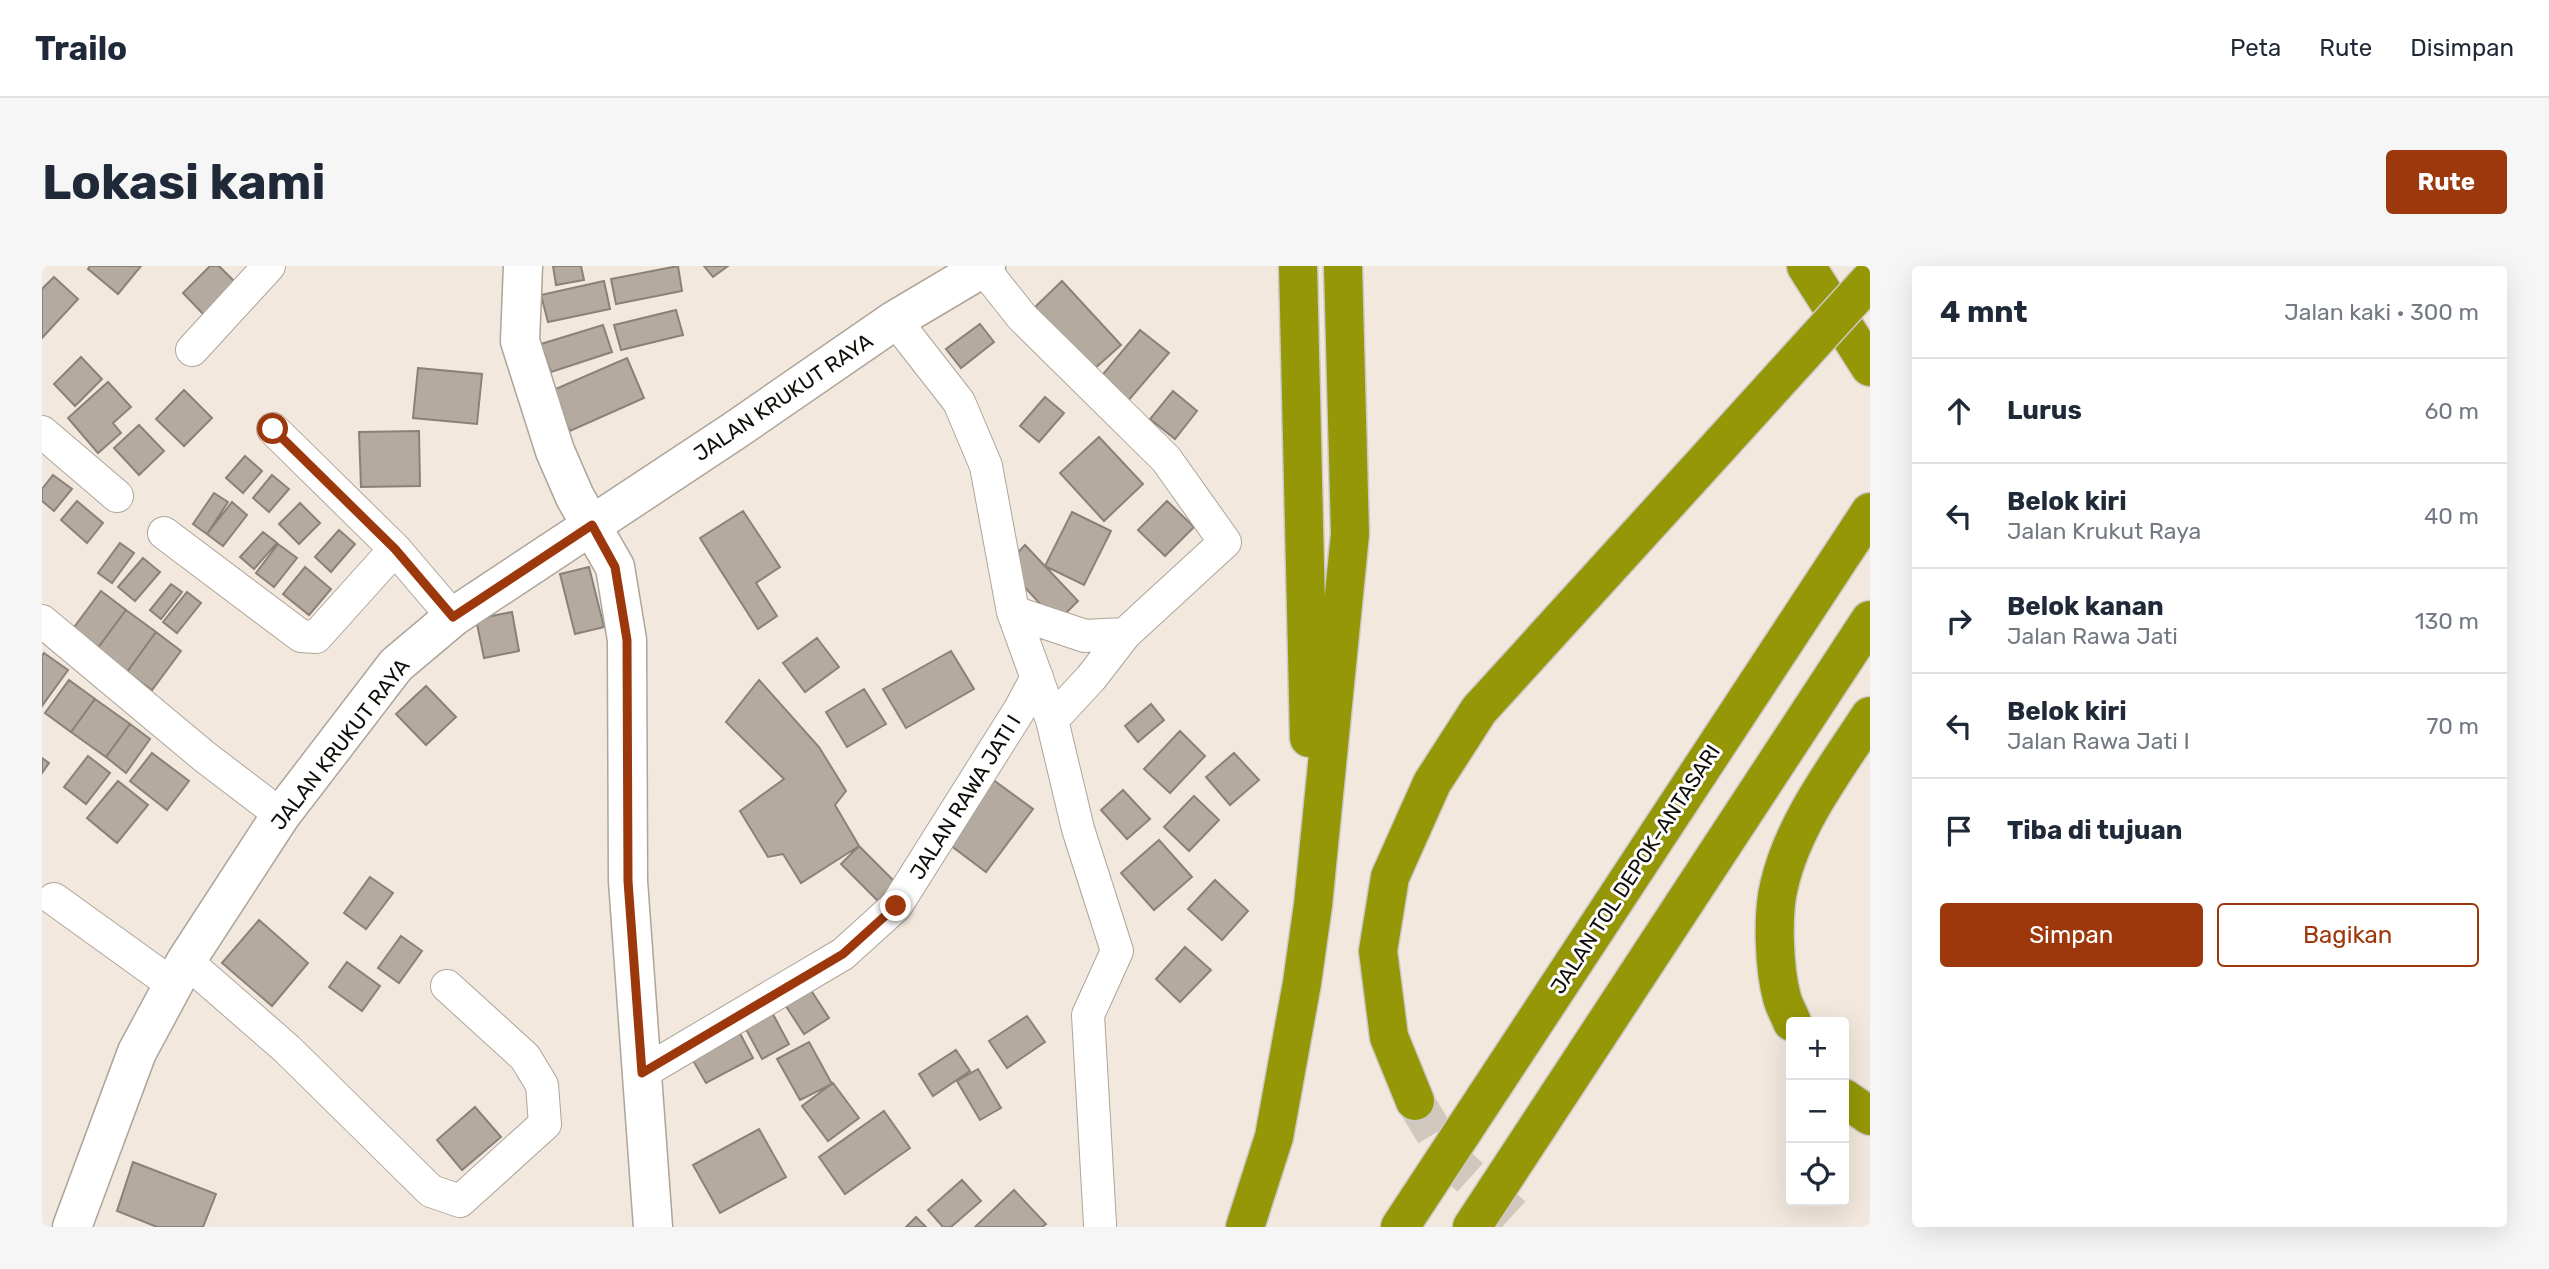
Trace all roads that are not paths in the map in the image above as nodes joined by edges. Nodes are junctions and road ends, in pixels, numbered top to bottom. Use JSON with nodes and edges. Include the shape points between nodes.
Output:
{"nodes":[{"id":1,"x":269,"y":266,"type":"edge"},
{"id":2,"x":523,"y":266,"type":"edge"},
{"id":3,"x":1298,"y":266,"type":"edge"},
{"id":4,"x":1343,"y":266,"type":"edge"},
{"id":5,"x":1806,"y":266,"type":"edge"},
{"id":6,"x":984,"y":267,"type":"edge"},
{"id":7,"x":1870,"y":280,"type":"edge"},
{"id":8,"x":895,"y":320,"type":"junction"},
{"id":9,"x":192,"y":350,"type":"dead end"},
{"id":10,"x":1870,"y":366,"type":"edge"},
{"id":11,"x":273,"y":429,"type":"dead end"},
{"id":12,"x":42,"y":432,"type":"edge"},
{"id":13,"x":117,"y":496,"type":"dead end"},
{"id":14,"x":584,"y":511,"type":"junction"},
{"id":15,"x":1870,"y":512,"type":"edge"},
{"id":16,"x":164,"y":533,"type":"dead end"},
{"id":17,"x":395,"y":549,"type":"junction"},
{"id":18,"x":440,"y":602,"type":"junction"},
{"id":19,"x":1013,"y":612,"type":"junction"},
{"id":20,"x":1870,"y":620,"type":"edge"},
{"id":21,"x":42,"y":621,"type":"edge"},
{"id":22,"x":1125,"y":634,"type":"junction"},
{"id":23,"x":1037,"y":677,"type":"junction"},
{"id":24,"x":1870,"y":716,"type":"edge"},
{"id":25,"x":1052,"y":720,"type":"junction"},
{"id":26,"x":272,"y":808,"type":"junction"},
{"id":27,"x":54,"y":899,"type":"dead end"},
{"id":28,"x":1313,"y":905,"type":"junction"},
{"id":29,"x":179,"y":972,"type":"junction"},
{"id":30,"x":447,"y":986,"type":"dead end"},
{"id":31,"x":1790,"y":1017,"type":"edge"},
{"id":32,"x":642,"y":1073,"type":"junction"},
{"id":33,"x":1416,"y":1101,"type":"tunnel mouth"},
{"id":34,"x":1849,"y":1101,"type":"edge"},
{"id":35,"x":1870,"y":1116,"type":"edge"},
{"id":36,"x":1100,"y":1224,"type":"dead end"},
{"id":37,"x":72,"y":1227,"type":"edge"},
{"id":38,"x":653,"y":1227,"type":"edge"},
{"id":39,"x":1245,"y":1227,"type":"edge"},
{"id":40,"x":1400,"y":1227,"type":"edge"},
{"id":41,"x":1472,"y":1227,"type":"edge"}],
"edges":[{"from":1,"to":9,"type":"street"},
{"from":2,"to":14,"type":"street","via":[[520,341],[555,451]]},
{"from":3,"to":28,"type":"highway"},
{"from":4,"to":28,"type":"highway","via":[[1350,534]]},
{"from":5,"to":10,"type":"highway"},
{"from":6,"to":8,"type":"street","name":"JALAN KRUKUT RAYA"},
{"from":6,"to":22,"type":"street","via":[[1023,317],[1166,459],[1225,542]]},
{"from":7,"to":33,"type":"highway","bridge":true,"via":[[1479,710],[1432,783],[1390,877],[1378,951],[1389,1037]]},
{"from":8,"to":14,"type":"street","name":"JALAN KRUKUT RAYA"},
{"from":8,"to":19,"type":"street","via":[[959,402],[986,466]]},
{"from":11,"to":17,"type":"street"},
{"from":12,"to":13,"type":"street"},
{"from":14,"to":18,"type":"street","name":"JALAN KRUKUT RAYA"},
{"from":14,"to":32,"type":"street","via":[[615,567],[627,640],[628,881]]},
{"from":15,"to":40,"type":"highway","name":"JALAN TOL DEPOK–ANTASARI"},
{"from":16,"to":17,"type":"street","via":[[301,636],[316,637]]},
{"from":17,"to":18,"type":"street"},
{"from":18,"to":26,"type":"street","name":"JALAN KRUKUT RAYA","via":[[396,666]]},
{"from":19,"to":22,"type":"street","via":[[1084,636]]},
{"from":19,"to":23,"type":"street"},
{"from":20,"to":41,"type":"highway"},
{"from":21,"to":26,"type":"street"},
{"from":22,"to":25,"type":"street"},
{"from":23,"to":25,"type":"street"},
{"from":23,"to":32,"type":"street","name":"JALAN RAWA JATI I","via":[[896,906],[843,954]]},
{"from":24,"to":31,"type":"highway","via":[[1797,834],[1778,886],[1774,942],[1782,998]]},
{"from":25,"to":36,"type":"street","via":[[1078,830],[1117,951],[1088,1015]]},
{"from":26,"to":29,"type":"street","name":"JALAN KRUKUT RAYA"},
{"from":27,"to":29,"type":"street"},
{"from":28,"to":39,"type":"highway","via":[[1274,1137]]},
{"from":29,"to":30,"type":"street","via":[[287,1049],[431,1191],[460,1201],[545,1124],[542,1085],[525,1057]]},
{"from":29,"to":37,"type":"street","name":"JALAN KRUKUT RAYA","via":[[137,1052]]},
{"from":32,"to":38,"type":"street"},
{"from":34,"to":35,"type":"highway"}]}
